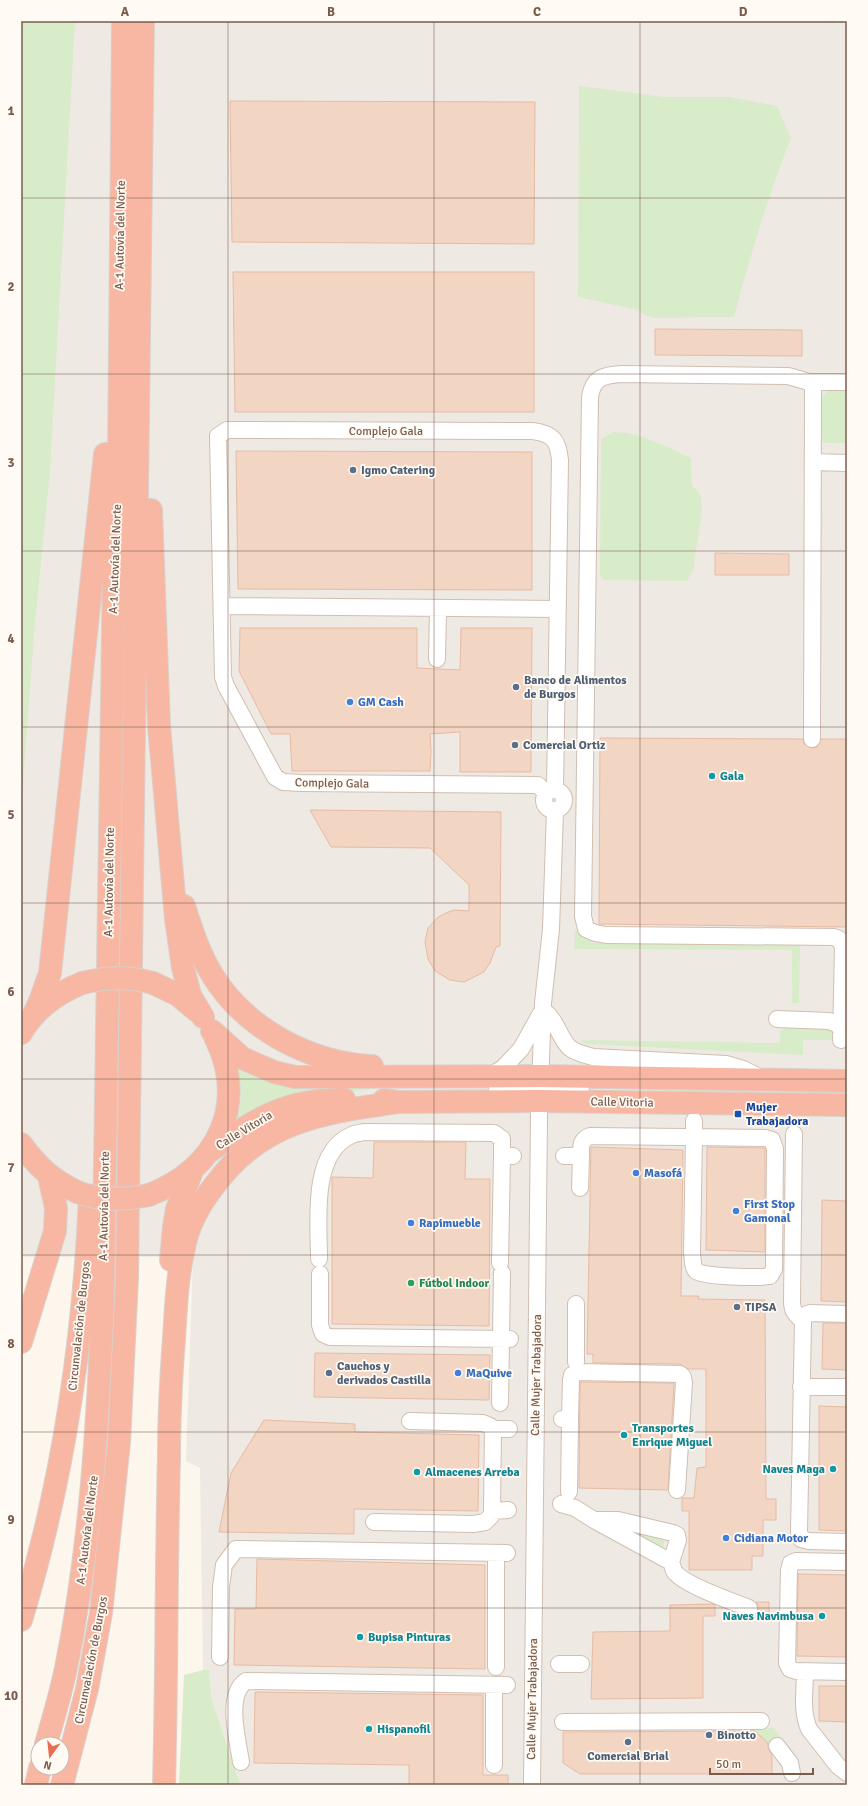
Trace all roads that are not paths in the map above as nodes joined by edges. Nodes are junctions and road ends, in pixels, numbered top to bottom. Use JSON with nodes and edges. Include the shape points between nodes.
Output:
{"nodes":[{"id":1,"x":123,"y":21,"type":"edge"},
{"id":2,"x":143,"y":21,"type":"edge"},
{"id":3,"x":140,"y":232,"type":"junction"},
{"id":4,"x":120,"y":261,"type":"junction"},
{"id":5,"x":809,"y":382,"type":"junction"},
{"id":6,"x":847,"y":382,"type":"edge"},
{"id":7,"x":813,"y":462,"type":"junction"},
{"id":8,"x":847,"y":463,"type":"edge"},
{"id":9,"x":222,"y":606,"type":"junction"},
{"id":10,"x":438,"y":608,"type":"junction"},
{"id":11,"x":558,"y":609,"type":"junction"},
{"id":12,"x":437,"y":659,"type":"dead end"},
{"id":13,"x":159,"y":726,"type":"junction"},
{"id":14,"x":812,"y":739,"type":"dead end"},
{"id":15,"x":551,"y":791,"type":"junction"},
{"id":16,"x":841,"y":938,"type":"edge"},
{"id":17,"x":543,"y":1010,"type":"junction"},
{"id":18,"x":33,"y":1016,"type":"junction"},
{"id":19,"x":777,"y":1019,"type":"dead end"},
{"id":20,"x":207,"y":1024,"type":"junction"},
{"id":21,"x":106,"y":1028,"type":"junction"},
{"id":22,"x":21,"y":1033,"type":"edge"},
{"id":23,"x":485,"y":1076,"type":"junction"},
{"id":24,"x":541,"y":1076,"type":"junction"},
{"id":25,"x":670,"y":1077,"type":"junction"},
{"id":26,"x":762,"y":1079,"type":"junction"},
{"id":27,"x":847,"y":1081,"type":"edge"},
{"id":28,"x":540,"y":1101,"type":"junction"},
{"id":29,"x":398,"y":1102,"type":"junction"},
{"id":30,"x":847,"y":1105,"type":"edge"},
{"id":31,"x":694,"y":1129,"type":"junction"},
{"id":32,"x":794,"y":1134,"type":"dead end"},
{"id":33,"x":21,"y":1144,"type":"edge"},
{"id":34,"x":210,"y":1151,"type":"junction"},
{"id":35,"x":564,"y":1156,"type":"dead end"},
{"id":36,"x":581,"y":1156,"type":"junction"},
{"id":37,"x":192,"y":1171,"type":"junction"},
{"id":38,"x":49,"y":1176,"type":"junction"},
{"id":39,"x":580,"y":1188,"type":"dead end"},
{"id":40,"x":576,"y":1304,"type":"dead end"},
{"id":41,"x":847,"y":1314,"type":"edge"},
{"id":42,"x":803,"y":1321,"type":"junction"},
{"id":43,"x":505,"y":1339,"type":"junction"},
{"id":44,"x":21,"y":1342,"type":"edge"},
{"id":45,"x":576,"y":1362,"type":"dead end"},
{"id":46,"x":801,"y":1387,"type":"junction"},
{"id":47,"x":847,"y":1387,"type":"edge"},
{"id":48,"x":170,"y":1403,"type":"junction"},
{"id":49,"x":500,"y":1403,"type":"dead end"},
{"id":50,"x":410,"y":1421,"type":"dead end"},
{"id":51,"x":509,"y":1429,"type":"dead end"},
{"id":52,"x":493,"y":1430,"type":"junction"},
{"id":53,"x":677,"y":1490,"type":"dead end"},
{"id":54,"x":594,"y":1520,"type":"junction"},
{"id":55,"x":374,"y":1522,"type":"dead end"},
{"id":56,"x":110,"y":1532,"type":"joint"},
{"id":57,"x":847,"y":1542,"type":"edge"},
{"id":58,"x":671,"y":1562,"type":"junction"},
{"id":59,"x":847,"y":1562,"type":"edge"},
{"id":60,"x":749,"y":1608,"type":"dead end"},
{"id":61,"x":21,"y":1620,"type":"edge"},
{"id":62,"x":220,"y":1657,"type":"dead end"},
{"id":63,"x":559,"y":1664,"type":"dead end"},
{"id":64,"x":581,"y":1664,"type":"dead end"},
{"id":65,"x":496,"y":1667,"type":"dead end"},
{"id":66,"x":805,"y":1671,"type":"junction"},
{"id":67,"x":847,"y":1672,"type":"edge"},
{"id":68,"x":761,"y":1721,"type":"dead end"},
{"id":69,"x":563,"y":1722,"type":"dead end"},
{"id":70,"x":49,"y":1736,"type":"edge"},
{"id":71,"x":777,"y":1746,"type":"dead end"},
{"id":72,"x":241,"y":1762,"type":"dead end"},
{"id":73,"x":494,"y":1765,"type":"dead end"},
{"id":74,"x":847,"y":1773,"type":"edge"},
{"id":75,"x":792,"y":1774,"type":"dead end"},
{"id":76,"x":62,"y":1785,"type":"edge"},
{"id":77,"x":164,"y":1785,"type":"edge"},
{"id":78,"x":532,"y":1785,"type":"edge"}],
"edges":[{"from":1,"to":4,"type":"highway","name":"A-1 Autovía del Norte"},
{"from":2,"to":3,"type":"highway","name":"A-1 Autovía del Norte"},
{"from":3,"to":13,"type":"highway","via":[[150,257],[150,473]]},
{"from":3,"to":56,"type":"highway","name":"A-1 Autovía del Norte","via":[[127,1278],[119,1442]]},
{"from":4,"to":18,"type":"highway","via":[[114,304],[110,403],[101,501],[50,973]]},
{"from":4,"to":21,"type":"highway","name":"A-1 Autovía del Norte","via":[[119,458],[114,568]]},
{"from":5,"to":6,"type":"street"},
{"from":5,"to":7,"type":"street","via":[[813,387],[814,399]]},
{"from":5,"to":16,"type":"street","via":[[788,376],[622,374],[606,375],[591,388],[583,922],[586,929],[606,935]]},
{"from":7,"to":8,"type":"street"},
{"from":7,"to":14,"type":"street"},
{"from":9,"to":10,"type":"street"},
{"from":9,"to":11,"type":"street","name":"Complejo Gala","via":[[218,436],[223,432],[534,431],[553,438],[558,447],[560,460]]},
{"from":9,"to":15,"type":"street","name":"Complejo Gala","via":[[225,682],[275,777],[282,782],[538,785]]},
{"from":10,"to":11,"type":"street"},
{"from":10,"to":12,"type":"street"},
{"from":11,"to":15,"type":"street","name":"Complejo Gala"},
{"from":13,"to":20,"type":"highway","via":[[180,958],[190,995]]},
{"from":13,"to":23,"type":"highway","via":[[165,789],[183,902],[197,945],[212,974],[230,998],[271,1034],[310,1053],[363,1066],[454,1067]]},
{"from":15,"to":17,"type":"street","name":"Calle Mujer Trabajadora","via":[[544,803],[549,809],[555,810],[552,929]]},
{"from":16,"to":19,"type":"street","via":[[841,1034],[837,1024],[829,1021]]},
{"from":17,"to":23,"type":"street","via":[[522,1049],[503,1068]]},
{"from":17,"to":24,"type":"street","name":"Calle Mujer Trabajadora"},
{"from":17,"to":26,"type":"street","via":[[551,1016],[570,1048],[578,1053],[593,1057],[726,1064]]},
{"from":18,"to":20,"type":"highway","bridge":true,"via":[[52,998],[82,983],[118,977],[152,983],[178,995]]},
{"from":18,"to":22,"type":"highway"},
{"from":20,"to":23,"type":"highway","via":[[242,1058],[274,1072],[296,1077]]},
{"from":20,"to":34,"type":"highway","via":[[224,1054],[229,1096],[226,1115]]},
{"from":21,"to":61,"type":"highway","name":"Circunvalación de Burgos","via":[[75,1381],[59,1471]]},
{"from":21,"to":70,"type":"highway","name":"A-1 Autovía del Norte","via":[[103,1297],[95,1453],[79,1594],[66,1669]]},
{"from":23,"to":24,"type":"highway"},
{"from":24,"to":25,"type":"highway"},
{"from":24,"to":28,"type":"street","name":"Calle Mujer Trabajadora"},
{"from":24,"to":29,"type":"street","via":[[528,1089],[410,1092]]},
{"from":25,"to":26,"type":"highway"},
{"from":25,"to":28,"type":"street","via":[[647,1086],[558,1087],[550,1090]]},
{"from":26,"to":27,"type":"highway"},
{"from":28,"to":29,"type":"highway","name":"Calle Vitoria"},
{"from":28,"to":30,"type":"highway","name":"Calle Vitoria"},
{"from":28,"to":78,"type":"street","name":"Calle Mujer Trabajadora"},
{"from":29,"to":34,"type":"highway","name":"Calle Vitoria","via":[[363,1098],[308,1101],[260,1118]]},
{"from":29,"to":48,"type":"highway","via":[[320,1114],[298,1122],[248,1150],[214,1185],[192,1221],[184,1247],[175,1314]]},
{"from":31,"to":31,"type":"street","via":[[692,1253],[696,1270],[706,1275],[770,1276],[774,1269],[775,1149],[772,1140]]},
{"from":31,"to":36,"type":"street","via":[[590,1136],[582,1142]]},
{"from":32,"to":42,"type":"street","via":[[792,1309]]},
{"from":33,"to":38,"type":"highway","via":[[34,1162]]},
{"from":34,"to":37,"type":"highway"},
{"from":35,"to":36,"type":"street"},
{"from":36,"to":39,"type":"street"},
{"from":37,"to":38,"type":"highway","bridge":true,"via":[[172,1186],[149,1195],[115,1200],[77,1192]]},
{"from":37,"to":48,"type":"highway","via":[[178,1209],[172,1242],[167,1318]]},
{"from":38,"to":44,"type":"highway","via":[[56,1208],[55,1231]]},
{"from":40,"to":45,"type":"street"},
{"from":41,"to":42,"type":"street","via":[[810,1313],[805,1315]]},
{"from":42,"to":46,"type":"street"},
{"from":43,"to":43,"type":"street","via":[[330,1337],[323,1334],[320,1325],[319,1267],[322,1172],[332,1152],[351,1135],[364,1132],[494,1133],[502,1139],[508,1156],[501,1268]]},
{"from":43,"to":49,"type":"street","via":[[505,1376]]},
{"from":46,"to":47,"type":"street"},
{"from":46,"to":57,"type":"street","via":[[801,1539]]},
{"from":48,"to":77,"type":"highway"},
{"from":50,"to":52,"type":"street","via":[[483,1423]]},
{"from":51,"to":52,"type":"street"},
{"from":52,"to":55,"type":"street","via":[[500,1511],[485,1522],[473,1524]]},
{"from":53,"to":54,"type":"street","via":[[683,1377],[680,1374],[572,1374],[566,1419],[565,1498]]},
{"from":54,"to":58,"type":"street"},
{"from":54,"to":58,"type":"street","via":[[618,1520],[677,1535],[678,1540]]},
{"from":56,"to":76,"type":"highway","name":"Circunvalación de Burgos","via":[[102,1613],[74,1745]]},
{"from":58,"to":60,"type":"street","via":[[680,1577]]},
{"from":59,"to":66,"type":"street","via":[[791,1563],[787,1663],[790,1669]]},
{"from":62,"to":65,"type":"street","via":[[221,1587],[224,1566],[236,1549],[501,1553]]},
{"from":63,"to":64,"type":"street"},
{"from":66,"to":67,"type":"street"},
{"from":66,"to":74,"type":"street","via":[[806,1722],[838,1766]]},
{"from":68,"to":69,"type":"street"},
{"from":71,"to":75,"type":"street","via":[[790,1763]]},
{"from":72,"to":73,"type":"street","via":[[234,1712],[237,1693],[241,1684],[246,1681],[500,1685]]}]}
